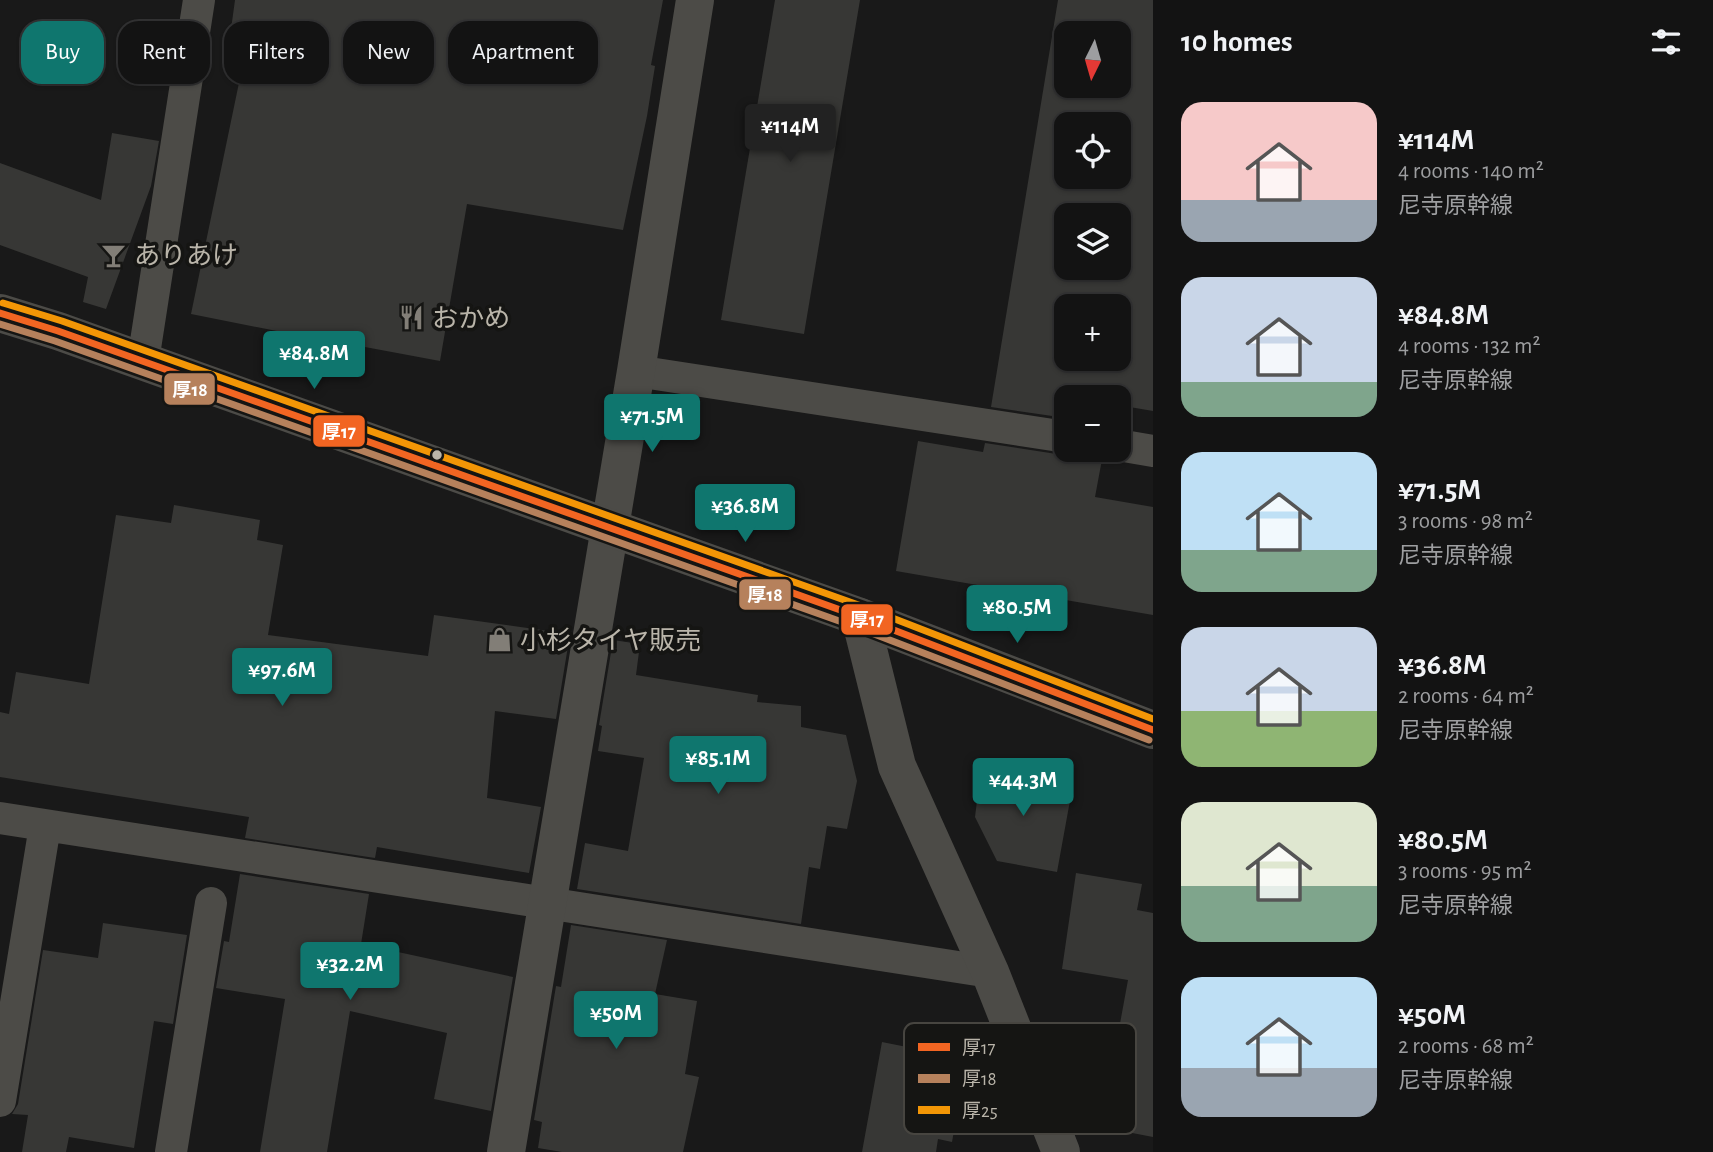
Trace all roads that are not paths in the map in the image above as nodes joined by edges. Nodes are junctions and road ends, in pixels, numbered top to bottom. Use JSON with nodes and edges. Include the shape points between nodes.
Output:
{"nodes":[{"id":1,"x":199,"y":0,"type":"edge"},
{"id":2,"x":695,"y":0,"type":"edge"},
{"id":3,"x":0,"y":313,"type":"edge"},
{"id":4,"x":143,"y":361,"type":"junction"},
{"id":5,"x":636,"y":372,"type":"junction"},
{"id":6,"x":1054,"y":435,"type":"edge"},
{"id":7,"x":1131,"y":447,"type":"edge"},
{"id":8,"x":1153,"y":451,"type":"edge"},
{"id":9,"x":609,"y":527,"type":"junction"},
{"id":10,"x":860,"y":617,"type":"junction"},
{"id":11,"x":1153,"y":730,"type":"edge"},
{"id":12,"x":0,"y":818,"type":"edge"},
{"id":13,"x":45,"y":826,"type":"junction"},
{"id":14,"x":211,"y":904,"type":"dead end"},
{"id":15,"x":547,"y":905,"type":"junction"},
{"id":16,"x":990,"y":972,"type":"junction"},
{"id":17,"x":1010,"y":1023,"type":"edge"},
{"id":18,"x":0,"y":1101,"type":"edge"},
{"id":19,"x":1054,"y":1134,"type":"edge"},
{"id":20,"x":171,"y":1152,"type":"edge"},
{"id":21,"x":506,"y":1152,"type":"edge"},
{"id":22,"x":1061,"y":1152,"type":"edge"}],
"edges":[{"from":1,"to":4,"type":"lane"},
{"from":2,"to":5,"type":"street"},
{"from":3,"to":4,"type":"street"},
{"from":4,"to":9,"type":"street"},
{"from":5,"to":6,"type":"lane"},
{"from":5,"to":9,"type":"street"},
{"from":7,"to":8,"type":"lane"},
{"from":9,"to":10,"type":"street"},
{"from":9,"to":15,"type":"street"},
{"from":10,"to":11,"type":"street"},
{"from":10,"to":16,"type":"street","via":[[897,766]]},
{"from":12,"to":13,"type":"lane"},
{"from":13,"to":15,"type":"lane"},
{"from":13,"to":18,"type":"lane"},
{"from":14,"to":20,"type":"lane"},
{"from":15,"to":16,"type":"lane"},
{"from":15,"to":21,"type":"street"},
{"from":16,"to":17,"type":"street"},
{"from":19,"to":22,"type":"street"}]}
